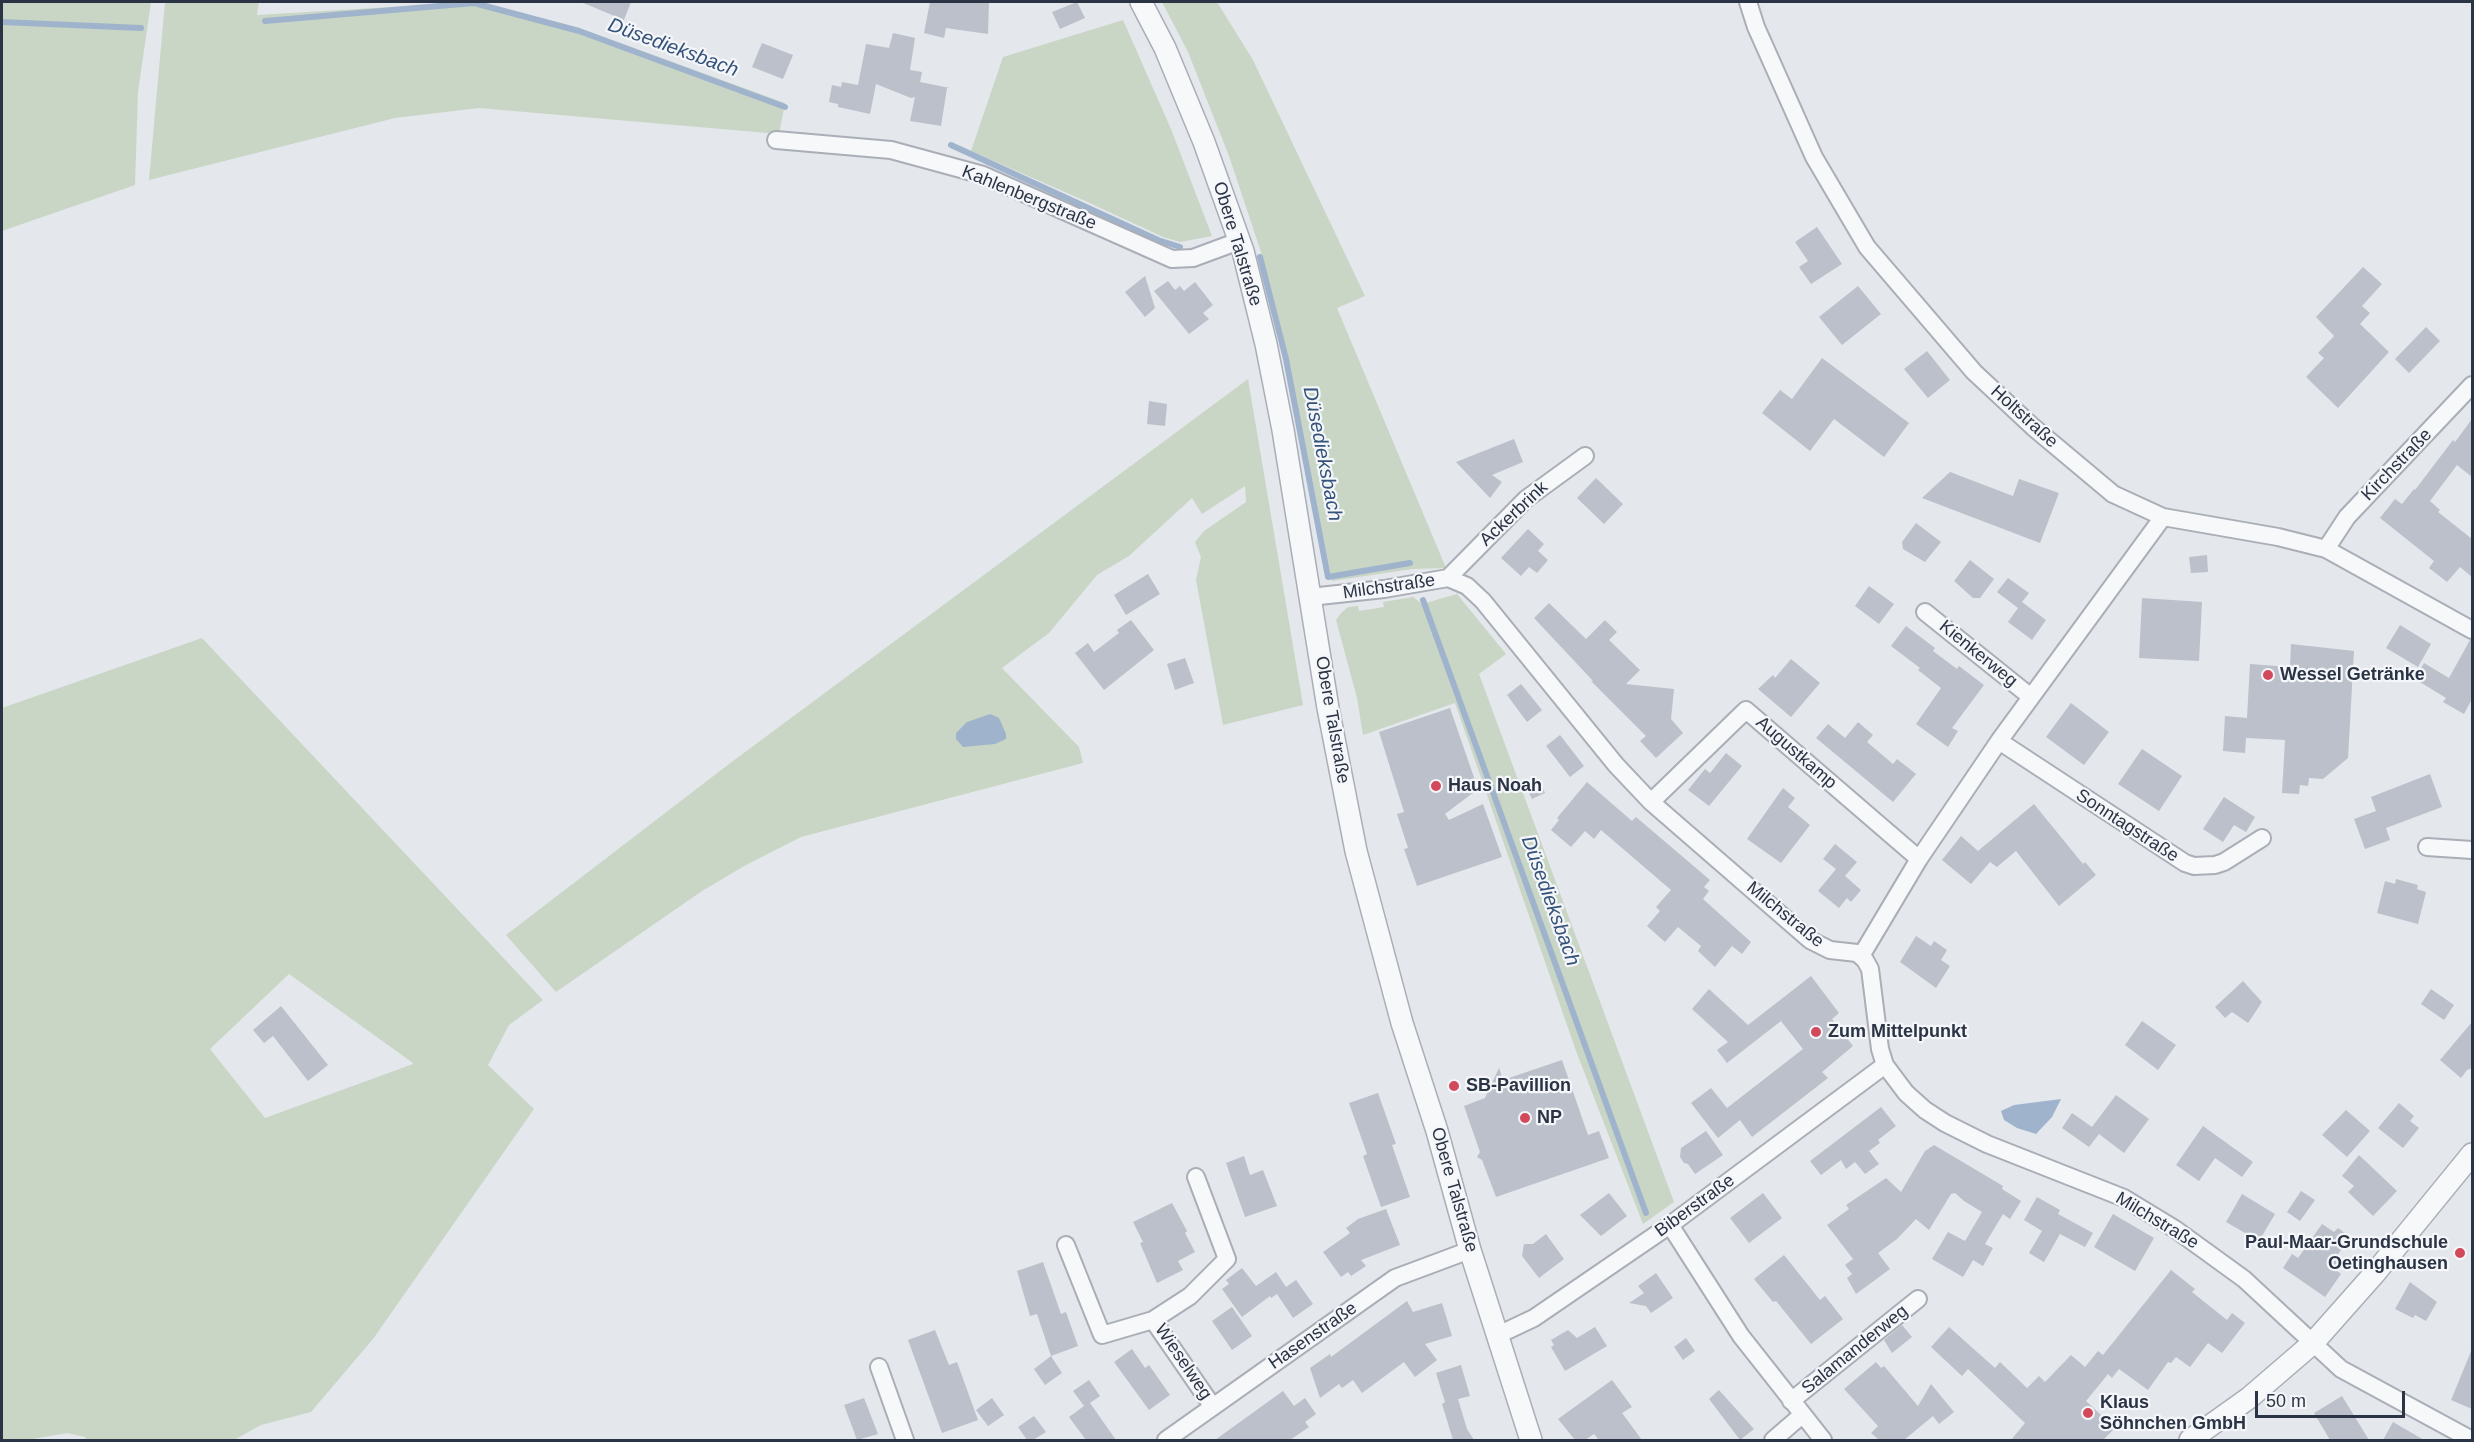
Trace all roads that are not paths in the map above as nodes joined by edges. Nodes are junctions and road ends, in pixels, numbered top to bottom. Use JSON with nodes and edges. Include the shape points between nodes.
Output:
{"nodes":[{"id":1,"x":1141,"y":2,"type":"edge"},
{"id":2,"x":1748,"y":2,"type":"edge"},
{"id":3,"x":776,"y":140,"type":"dead end"},
{"id":4,"x":1239,"y":241,"type":"junction"},
{"id":5,"x":2472,"y":385,"type":"edge"},
{"id":6,"x":1585,"y":456,"type":"dead end"},
{"id":7,"x":2163,"y":517,"type":"junction"},
{"id":8,"x":2326,"y":549,"type":"junction"},
{"id":9,"x":1448,"y":578,"type":"junction"},
{"id":10,"x":1310,"y":597,"type":"junction"},
{"id":11,"x":1925,"y":612,"type":"dead end"},
{"id":12,"x":2472,"y":630,"type":"edge"},
{"id":13,"x":2031,"y":697,"type":"junction"},
{"id":14,"x":1999,"y":741,"type":"junction"},
{"id":15,"x":1651,"y":802,"type":"junction"},
{"id":16,"x":2262,"y":838,"type":"dead end"},
{"id":17,"x":2427,"y":847,"type":"dead end"},
{"id":18,"x":2472,"y":850,"type":"edge"},
{"id":19,"x":1919,"y":859,"type":"junction"},
{"id":20,"x":1861,"y":956,"type":"junction"},
{"id":21,"x":1885,"y":1065,"type":"junction"},
{"id":22,"x":2472,"y":1154,"type":"edge"},
{"id":23,"x":1196,"y":1177,"type":"dead end"},
{"id":24,"x":1670,"y":1225,"type":"junction"},
{"id":25,"x":1066,"y":1245,"type":"dead end"},
{"id":26,"x":1470,"y":1250,"type":"junction"},
{"id":27,"x":1918,"y":1299,"type":"dead end"},
{"id":28,"x":1153,"y":1320,"type":"junction"},
{"id":29,"x":1498,"y":1335,"type":"junction"},
{"id":30,"x":2313,"y":1343,"type":"junction"},
{"id":31,"x":879,"y":1366,"type":"dead end"},
{"id":32,"x":1791,"y":1401,"type":"junction"},
{"id":33,"x":1213,"y":1407,"type":"junction"},
{"id":34,"x":1802,"y":1415,"type":"junction"},
{"id":35,"x":905,"y":1440,"type":"edge"},
{"id":36,"x":1166,"y":1440,"type":"edge"},
{"id":37,"x":1531,"y":1440,"type":"edge"},
{"id":38,"x":1773,"y":1440,"type":"edge"},
{"id":39,"x":1823,"y":1440,"type":"edge"},
{"id":40,"x":2190,"y":1440,"type":"edge"},
{"id":41,"x":2472,"y":1440,"type":"edge"}],
"edges":[{"from":1,"to":4,"type":"street","name":"Obere Talstraße","via":[[1165,48],[1204,142]]},
{"from":2,"to":7,"type":"street","name":"Holtstraße","via":[[1814,157],[1867,247],[1974,372],[2033,427],[2114,494]]},
{"from":3,"to":4,"type":"street","name":"Kahlenbergstraße","via":[[891,150],[983,175],[1172,259],[1193,258]]},
{"from":4,"to":10,"type":"street","name":"Obere Talstraße","via":[[1279,408]]},
{"from":5,"to":8,"type":"street","name":"Kirchstraße","via":[[2347,518]]},
{"from":6,"to":9,"type":"street","name":"Ackerbrink","via":[[1526,499]]},
{"from":7,"to":8,"type":"street","name":"Holtstraße"},
{"from":7,"to":13,"type":"street"},
{"from":8,"to":12,"type":"street","name":"Holtstraße"},
{"from":9,"to":10,"type":"street","name":"Milchstraße"},
{"from":9,"to":15,"type":"street","name":"Milchstraße","via":[[1467,586],[1483,601],[1616,765]]},
{"from":10,"to":26,"type":"street","name":"Obere Talstraße","via":[[1356,851],[1402,1023]]},
{"from":11,"to":13,"type":"street","name":"Kienkerweg"},
{"from":13,"to":14,"type":"street"},
{"from":14,"to":16,"type":"street","name":"Sonntagstraße","via":[[2185,863],[2215,866]]},
{"from":14,"to":19,"type":"street"},
{"from":15,"to":19,"type":"street","name":"Augustkamp","via":[[1746,710]]},
{"from":15,"to":20,"type":"street","name":"Milchstraße","via":[[1810,940],[1830,950]]},
{"from":17,"to":18,"type":"street"},
{"from":19,"to":20,"type":"street"},
{"from":20,"to":21,"type":"street","name":"Milchstraße","via":[[1870,969]]},
{"from":21,"to":24,"type":"street","name":"Biberstraße"},
{"from":21,"to":30,"type":"street","name":"Milchstraße","via":[[1906,1093],[1945,1123],[1987,1144],[2124,1198],[2175,1229],[2244,1279]]},
{"from":22,"to":30,"type":"street"},
{"from":23,"to":28,"type":"street","name":"Wieselweg","via":[[1227,1259],[1190,1296]]},
{"from":24,"to":29,"type":"street","name":"Biberstraße","via":[[1534,1318]]},
{"from":24,"to":32,"type":"street","via":[[1741,1336]]},
{"from":25,"to":28,"type":"street","via":[[1102,1335]]},
{"from":26,"to":29,"type":"street","name":"Obere Talstraße"},
{"from":26,"to":33,"type":"street","name":"Hasenstraße","via":[[1395,1278]]},
{"from":27,"to":32,"type":"street","name":"Salamanderweg"},
{"from":28,"to":33,"type":"street","name":"Wieselweg"},
{"from":29,"to":37,"type":"street","name":"Obere Talstraße"},
{"from":30,"to":40,"type":"street","via":[[2249,1398]]},
{"from":30,"to":41,"type":"street","name":"Milchstraße","via":[[2342,1370]]},
{"from":31,"to":35,"type":"street"},
{"from":32,"to":34,"type":"street"},
{"from":33,"to":36,"type":"street","name":"Hasenstraße"},
{"from":34,"to":38,"type":"street"},
{"from":34,"to":39,"type":"street"}]}
